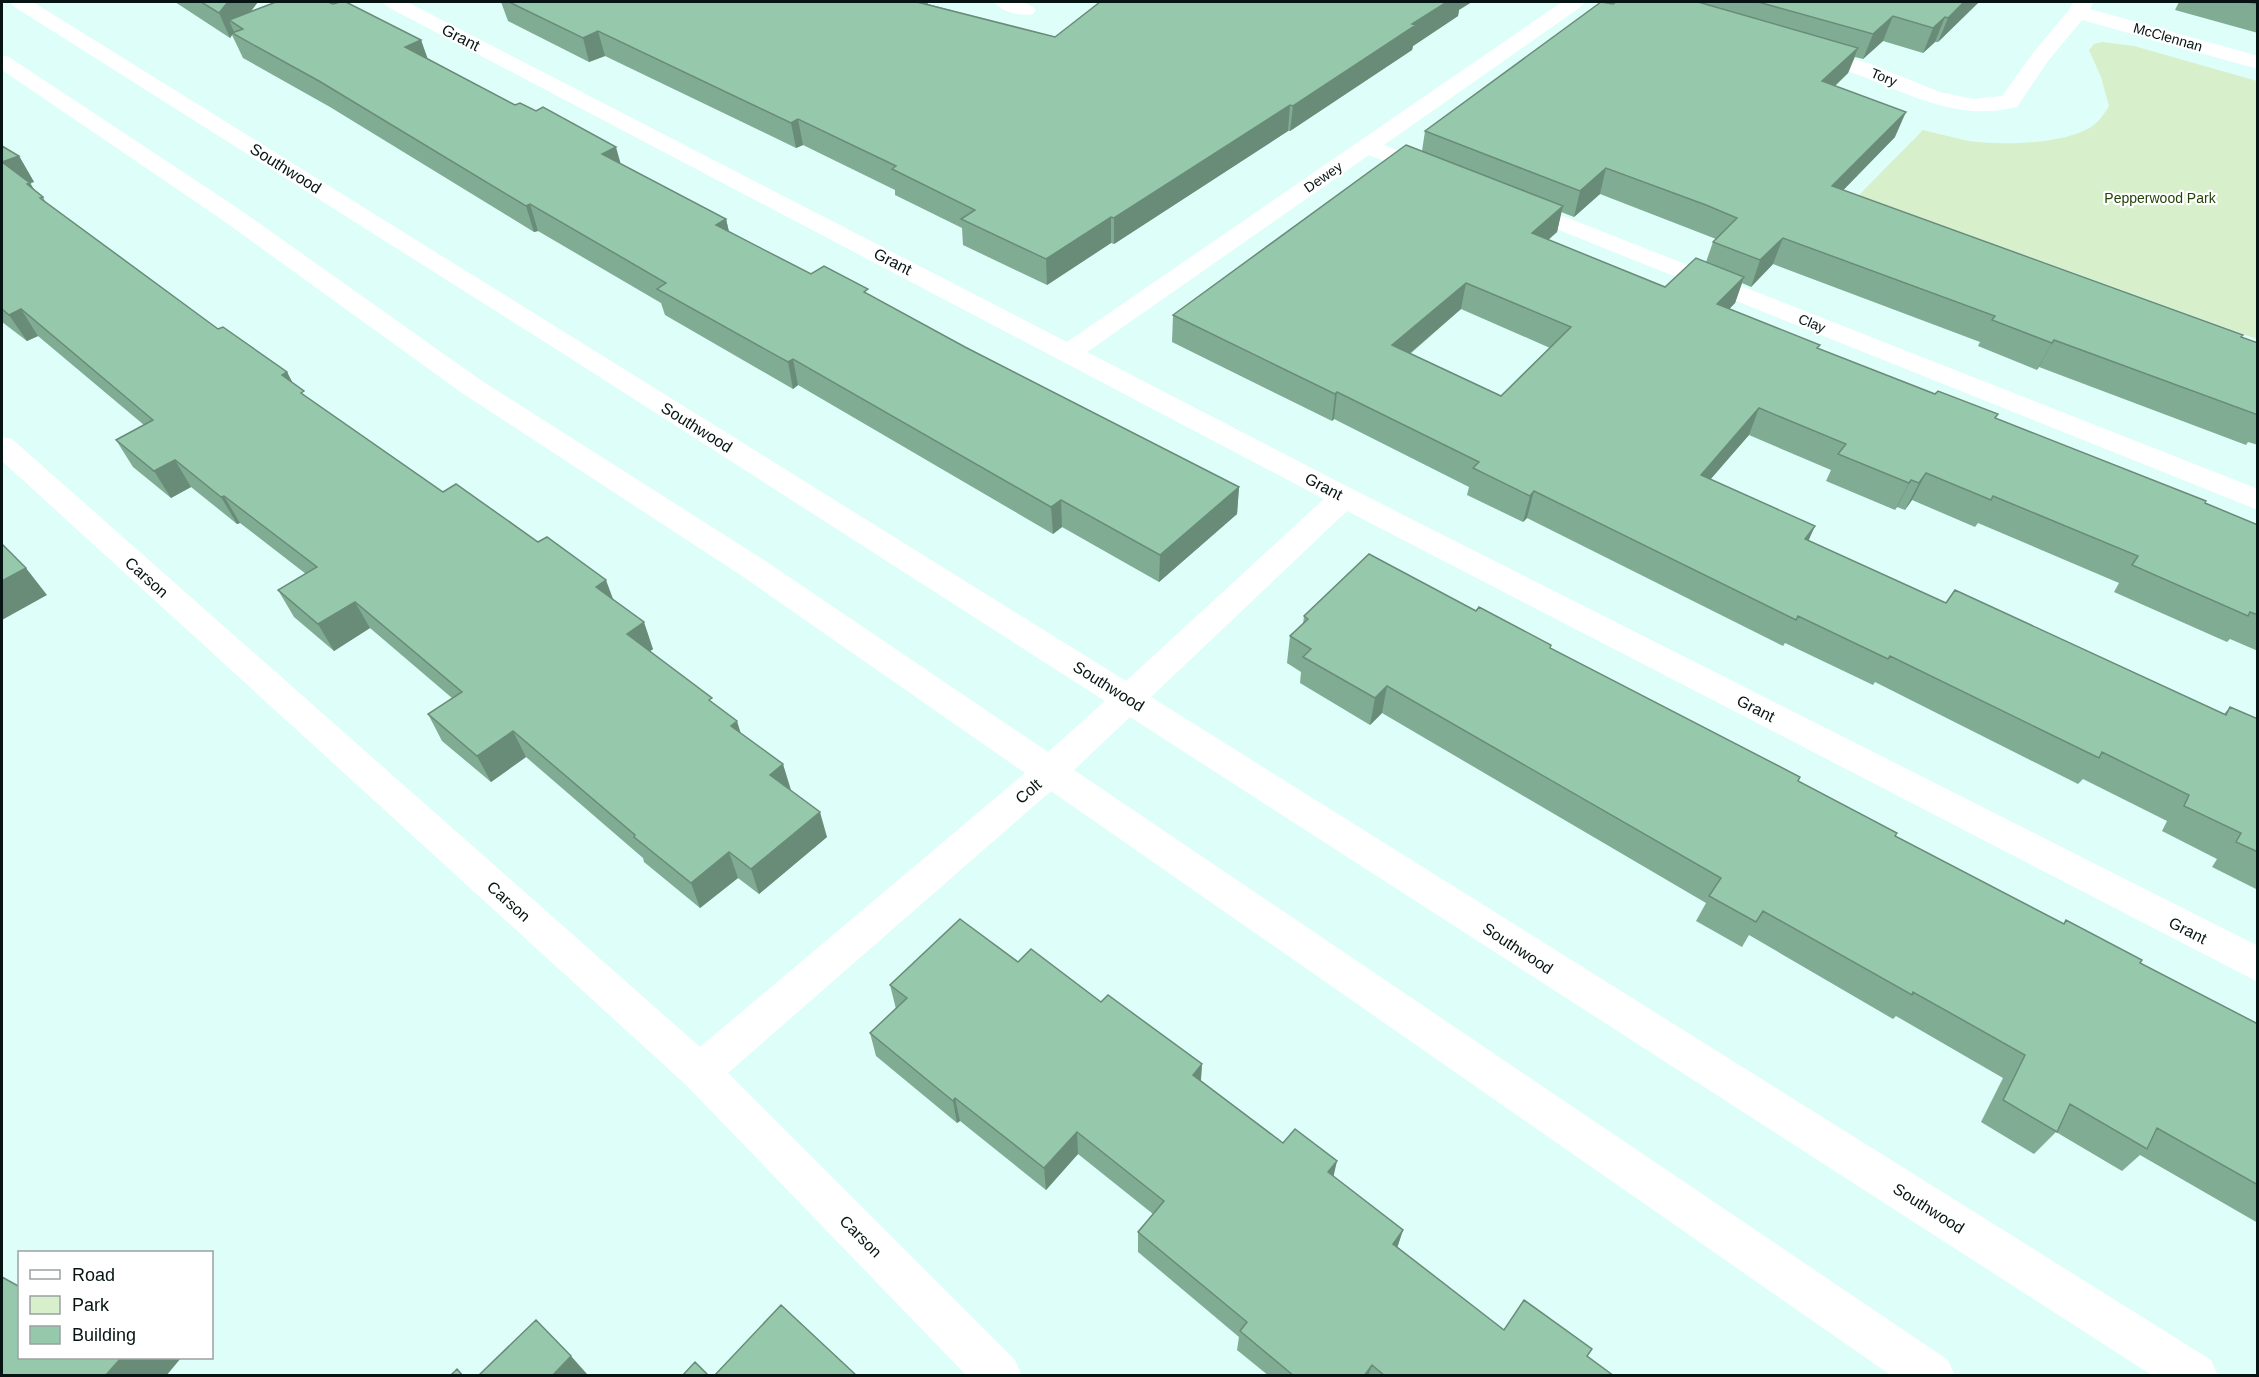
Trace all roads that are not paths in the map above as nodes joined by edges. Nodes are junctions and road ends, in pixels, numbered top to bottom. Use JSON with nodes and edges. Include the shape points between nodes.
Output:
{"nodes":[{"id":1,"x":20,"y":2,"type":"edge"},
{"id":2,"x":393,"y":2,"type":"edge"},
{"id":3,"x":1004,"y":2,"type":"edge"},
{"id":4,"x":1575,"y":2,"type":"edge"},
{"id":5,"x":2080,"y":7,"type":"edge"},
{"id":6,"x":1026,"y":10,"type":"dead end"},
{"id":7,"x":1783,"y":45,"type":"edge"},
{"id":8,"x":2,"y":61,"type":"edge"},
{"id":9,"x":2258,"y":63,"type":"edge"},
{"id":10,"x":1367,"y":146,"type":"junction"},
{"id":11,"x":1456,"y":181,"type":"edge"},
{"id":12,"x":1490,"y":195,"type":"edge"},
{"id":13,"x":1070,"y":352,"type":"junction"},
{"id":14,"x":6,"y":456,"type":"edge"},
{"id":15,"x":1344,"y":496,"type":"junction"},
{"id":16,"x":2258,"y":500,"type":"edge"},
{"id":17,"x":1129,"y":698,"type":"junction"},
{"id":18,"x":1051,"y":771,"type":"junction"},
{"id":19,"x":2258,"y":965,"type":"edge"},
{"id":20,"x":700,"y":1072,"type":"junction"},
{"id":21,"x":999,"y":1376,"type":"edge"},
{"id":22,"x":1932,"y":1376,"type":"edge"},
{"id":23,"x":2195,"y":1376,"type":"edge"}],
"edges":[{"from":1,"to":17,"type":"street","name":"Southwood"},
{"from":2,"to":13,"type":"street","name":"Grant"},
{"from":3,"to":6,"type":"street"},
{"from":4,"to":10,"type":"street","name":"Dewey"},
{"from":5,"to":7,"type":"street","name":"Tory","via":[[2009,102],[1973,106],[1933,97],[1860,68]]},
{"from":5,"to":9,"type":"street","name":"McClennan"},
{"from":8,"to":18,"type":"street","via":[[230,214],[472,387],[753,568]]},
{"from":10,"to":11,"type":"street"},
{"from":10,"to":13,"type":"street","name":"Dewey"},
{"from":12,"to":16,"type":"street","name":"Clay"},
{"from":13,"to":15,"type":"street","name":"Grant"},
{"from":14,"to":20,"type":"street","name":"Carson"},
{"from":15,"to":17,"type":"street","name":"Colt"},
{"from":15,"to":19,"type":"street","name":"Grant"},
{"from":17,"to":18,"type":"street","name":"Colt"},
{"from":17,"to":23,"type":"street","name":"Southwood"},
{"from":18,"to":20,"type":"street","name":"Colt"},
{"from":18,"to":22,"type":"street"},
{"from":20,"to":21,"type":"street","name":"Carson"}]}
